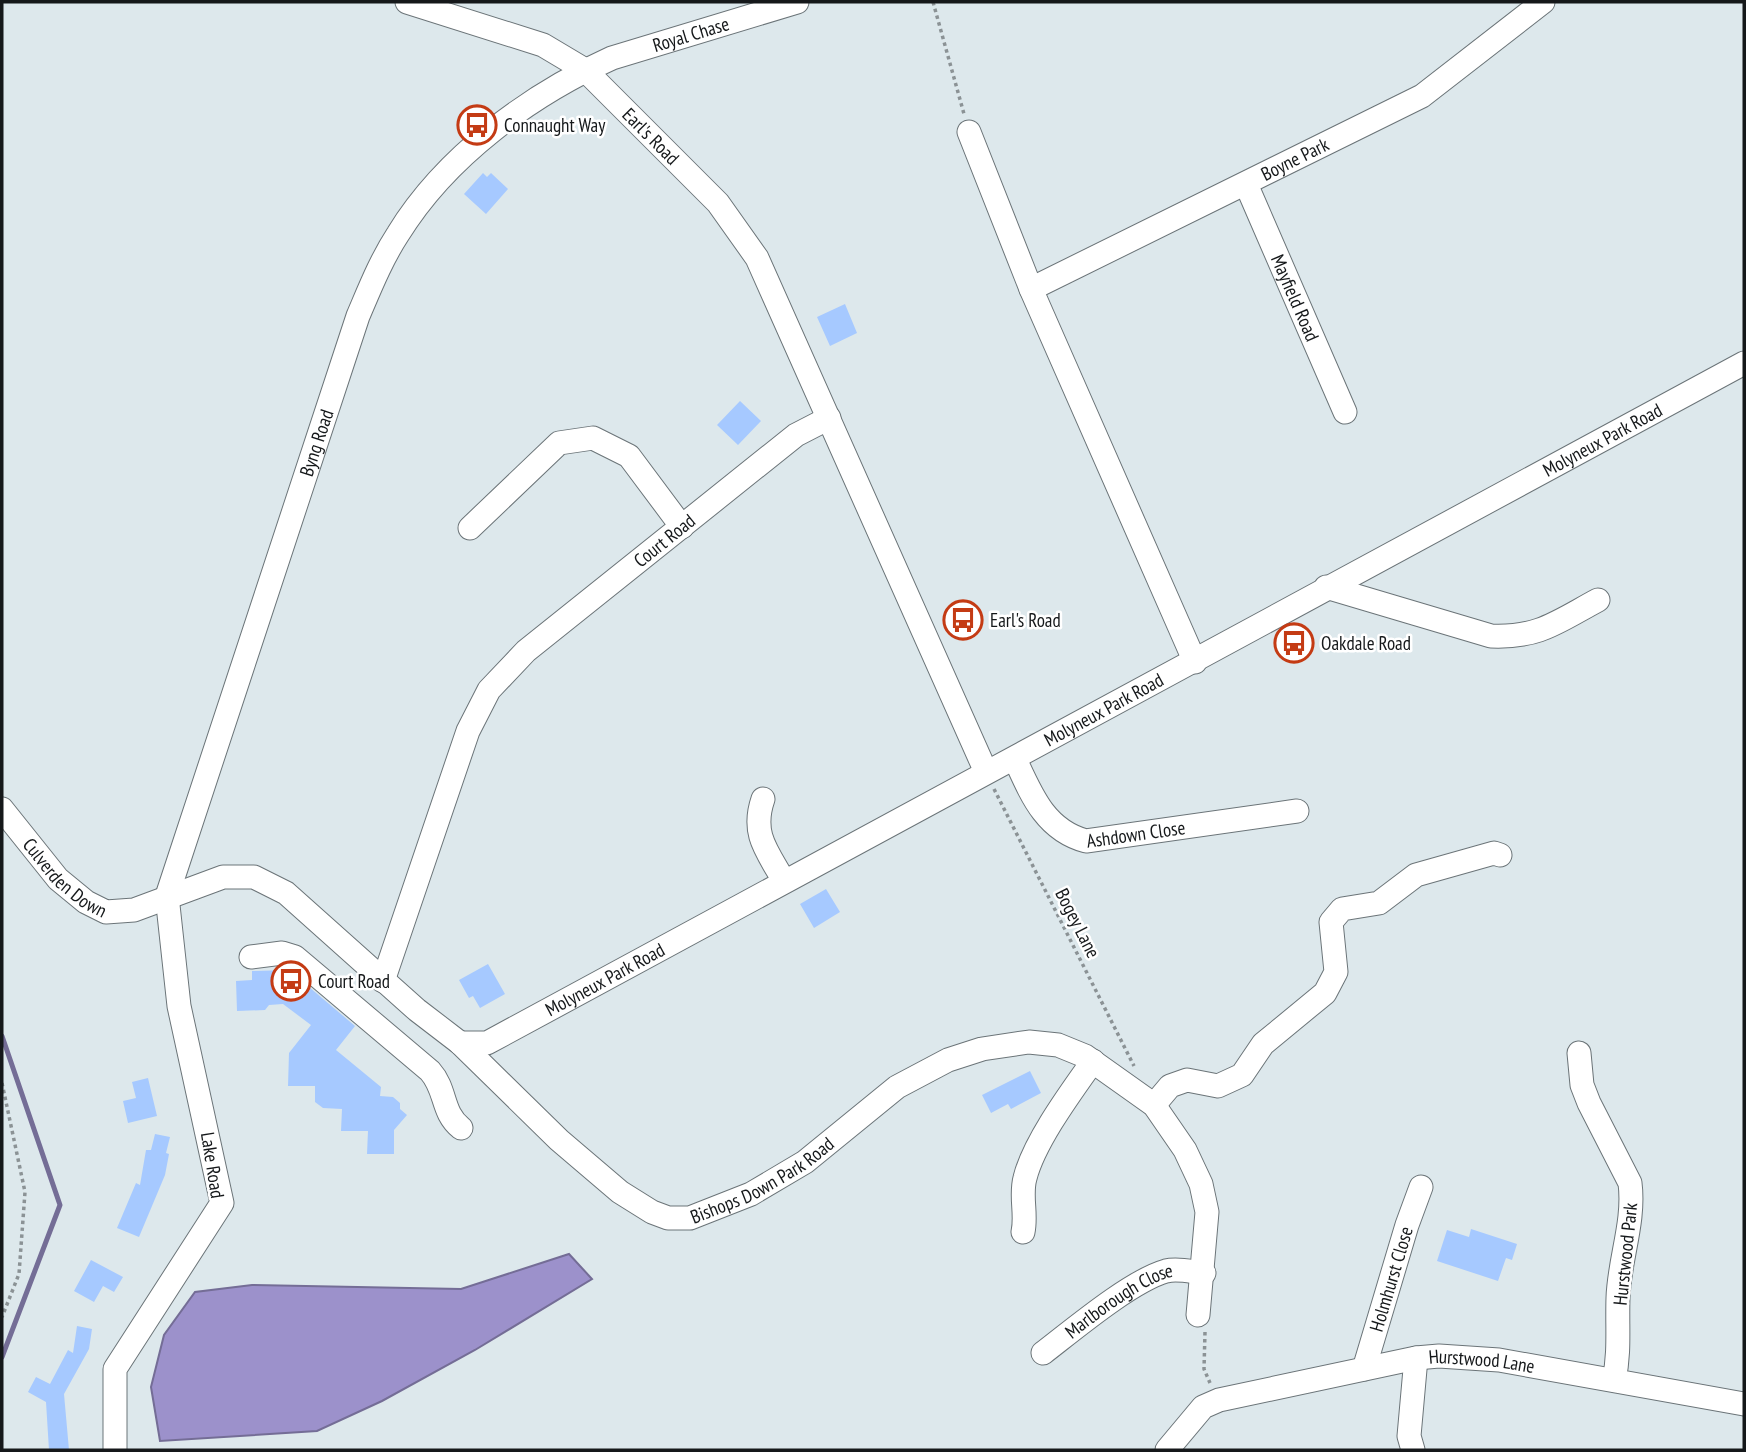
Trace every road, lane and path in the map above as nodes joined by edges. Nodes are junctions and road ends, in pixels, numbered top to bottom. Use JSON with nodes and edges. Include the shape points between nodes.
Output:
{"nodes":[{"id":1,"x":407,"y":2,"type":"edge"},
{"id":2,"x":797,"y":2,"type":"edge"},
{"id":3,"x":933,"y":2,"type":"edge"},
{"id":4,"x":1543,"y":2,"type":"edge"},
{"id":5,"x":585,"y":70,"type":"junction"},
{"id":6,"x":969,"y":132,"type":"joint"},
{"id":7,"x":1246,"y":184,"type":"junction"},
{"id":8,"x":1031,"y":289,"type":"junction"},
{"id":9,"x":1744,"y":363,"type":"edge"},
{"id":10,"x":1345,"y":412,"type":"dead end"},
{"id":11,"x":829,"y":418,"type":"junction"},
{"id":12,"x":682,"y":527,"type":"junction"},
{"id":13,"x":470,"y":528,"type":"dead end"},
{"id":14,"x":1326,"y":587,"type":"junction"},
{"id":15,"x":1598,"y":600,"type":"dead end"},
{"id":16,"x":1195,"y":662,"type":"junction"},
{"id":17,"x":1015,"y":759,"type":"junction"},
{"id":18,"x":986,"y":772,"type":"junction"},
{"id":19,"x":763,"y":799,"type":"dead end"},
{"id":20,"x":2,"y":809,"type":"edge"},
{"id":21,"x":1297,"y":811,"type":"dead end"},
{"id":22,"x":1500,"y":855,"type":"dead end"},
{"id":23,"x":223,"y":877,"type":"joint"},
{"id":24,"x":784,"y":881,"type":"junction"},
{"id":25,"x":167,"y":896,"type":"junction"},
{"id":26,"x":251,"y":957,"type":"dead end"},
{"id":27,"x":383,"y":981,"type":"junction"},
{"id":28,"x":417,"y":1010,"type":"junction"},
{"id":29,"x":395,"y":1042,"type":"junction"},
{"id":30,"x":460,"y":1043,"type":"junction"},
{"id":31,"x":1579,"y":1053,"type":"dead end"},
{"id":32,"x":1093,"y":1061,"type":"junction"},
{"id":33,"x":2,"y":1083,"type":"edge"},
{"id":34,"x":1136,"y":1089,"type":"junction"},
{"id":35,"x":1154,"y":1105,"type":"junction"},
{"id":36,"x":461,"y":1128,"type":"dead end"},
{"id":37,"x":1422,"y":1187,"type":"dead end"},
{"id":38,"x":1023,"y":1232,"type":"dead end"},
{"id":39,"x":1204,"y":1273,"type":"junction"},
{"id":40,"x":1198,"y":1315,"type":"joint"},
{"id":41,"x":2,"y":1317,"type":"edge"},
{"id":42,"x":1043,"y":1353,"type":"dead end"},
{"id":43,"x":1416,"y":1358,"type":"junction"},
{"id":44,"x":1364,"y":1369,"type":"junction"},
{"id":45,"x":1614,"y":1380,"type":"junction"},
{"id":46,"x":1219,"y":1399,"type":"junction"},
{"id":47,"x":1744,"y":1404,"type":"edge"},
{"id":48,"x":115,"y":1450,"type":"edge"},
{"id":49,"x":1167,"y":1450,"type":"edge"},
{"id":50,"x":1413,"y":1450,"type":"edge"}],
"edges":[{"from":1,"to":5,"type":"street","via":[[544,45]]},
{"from":2,"to":5,"type":"street","name":"Royal Chase","via":[[660,42]]},
{"from":3,"to":6,"type":"path"},
{"from":4,"to":7,"type":"street","name":"Boyne Park","via":[[1422,96]]},
{"from":5,"to":11,"type":"street","name":"Earl's Road","via":[[691,173],[739,232],[757,258]]},
{"from":5,"to":25,"type":"street","name":"Byng Road","via":[[505,121],[466,153],[405,223],[376,274],[358,316]]},
{"from":6,"to":8,"type":"street"},
{"from":7,"to":8,"type":"street","name":"Boyne Park"},
{"from":7,"to":10,"type":"street","name":"Mayfield Road"},
{"from":8,"to":16,"type":"street"},
{"from":9,"to":14,"type":"street","name":"Molyneux Park Road"},
{"from":11,"to":12,"type":"street","name":"Court Road","via":[[796,435]]},
{"from":11,"to":18,"type":"street","name":"Earl's Road"},
{"from":12,"to":13,"type":"street","via":[[629,456],[593,438],[559,443]]},
{"from":12,"to":27,"type":"street","name":"Court Road","via":[[526,651],[489,690],[468,730]]},
{"from":14,"to":15,"type":"street","via":[[1491,636],[1536,634]]},
{"from":14,"to":16,"type":"street","name":"Molyneux Park Road"},
{"from":16,"to":17,"type":"street","name":"Molyneux Park Road"},
{"from":17,"to":18,"type":"street","name":"Molyneux Park Road"},
{"from":17,"to":21,"type":"street","name":"Ashdown Close","via":[[1038,808],[1059,828],[1086,841]]},
{"from":18,"to":24,"type":"street","name":"Molyneux Park Road"},
{"from":18,"to":34,"type":"path","name":"Bogey Lane","via":[[1133,1061]]},
{"from":19,"to":24,"type":"street","via":[[757,814],[758,833]]},
{"from":20,"to":25,"type":"street","name":"Culverden Down","via":[[58,879],[95,908],[120,913]]},
{"from":22,"to":35,"type":"street","via":[[1430,870],[1405,882],[1379,903],[1351,906],[1334,915],[1336,972],[1325,993],[1263,1045],[1242,1074],[1218,1086],[1187,1080],[1170,1086]]},
{"from":23,"to":25,"type":"street","name":"Culverden Down"},
{"from":23,"to":27,"type":"street","name":"Bishops Down Park Road","via":[[254,877],[286,894]]},
{"from":24,"to":30,"type":"street","name":"Molyneux Park Road","via":[[487,1043]]},
{"from":25,"to":48,"type":"street","name":"Lake Road","via":[[179,1006],[222,1203],[115,1369]]},
{"from":26,"to":29,"type":"street","via":[[282,953],[295,957]]},
{"from":27,"to":28,"type":"street","name":"Bishops Down Park Road"},
{"from":28,"to":29,"type":"street"},
{"from":28,"to":30,"type":"street","name":"Bishops Down Park Road"},
{"from":29,"to":36,"type":"street","via":[[440,1082],[446,1112]]},
{"from":30,"to":32,"type":"street","name":"Bishops Down Park Road","via":[[559,1140],[620,1192],[668,1218],[690,1218],[751,1194],[805,1162],[897,1087],[948,1060],[1029,1042],[1058,1045]]},
{"from":31,"to":45,"type":"street","name":"Hurstwood Park","via":[[1583,1085],[1630,1183],[1632,1201],[1618,1297],[1619,1356]]},
{"from":32,"to":34,"type":"street","name":"Bishops Down Park Road"},
{"from":32,"to":38,"type":"street","via":[[1048,1130],[1025,1178]]},
{"from":33,"to":41,"type":"path","via":[[25,1192],[19,1274]]},
{"from":34,"to":35,"type":"street","name":"Bishops Down Park Road"},
{"from":35,"to":39,"type":"street","name":"Bishops Down Park Road","via":[[1185,1150],[1201,1184],[1207,1212]]},
{"from":37,"to":44,"type":"street","name":"Holmhurst Close"},
{"from":39,"to":40,"type":"street","name":"Bishops Down Park Road"},
{"from":39,"to":42,"type":"street","name":"Marlborough Close","via":[[1167,1270],[1116,1299]]},
{"from":40,"to":46,"type":"path","via":[[1206,1318],[1204,1369]]},
{"from":43,"to":44,"type":"street","name":"Hurstwood Lane"},
{"from":43,"to":45,"type":"street","name":"Hurstwood Lane","via":[[1499,1360]]},
{"from":43,"to":50,"type":"street","via":[[1409,1436]]},
{"from":44,"to":46,"type":"street","name":"Hurstwood Lane"},
{"from":45,"to":47,"type":"street","name":"Hurstwood Lane"},
{"from":46,"to":49,"type":"street","via":[[1203,1407]]}]}
